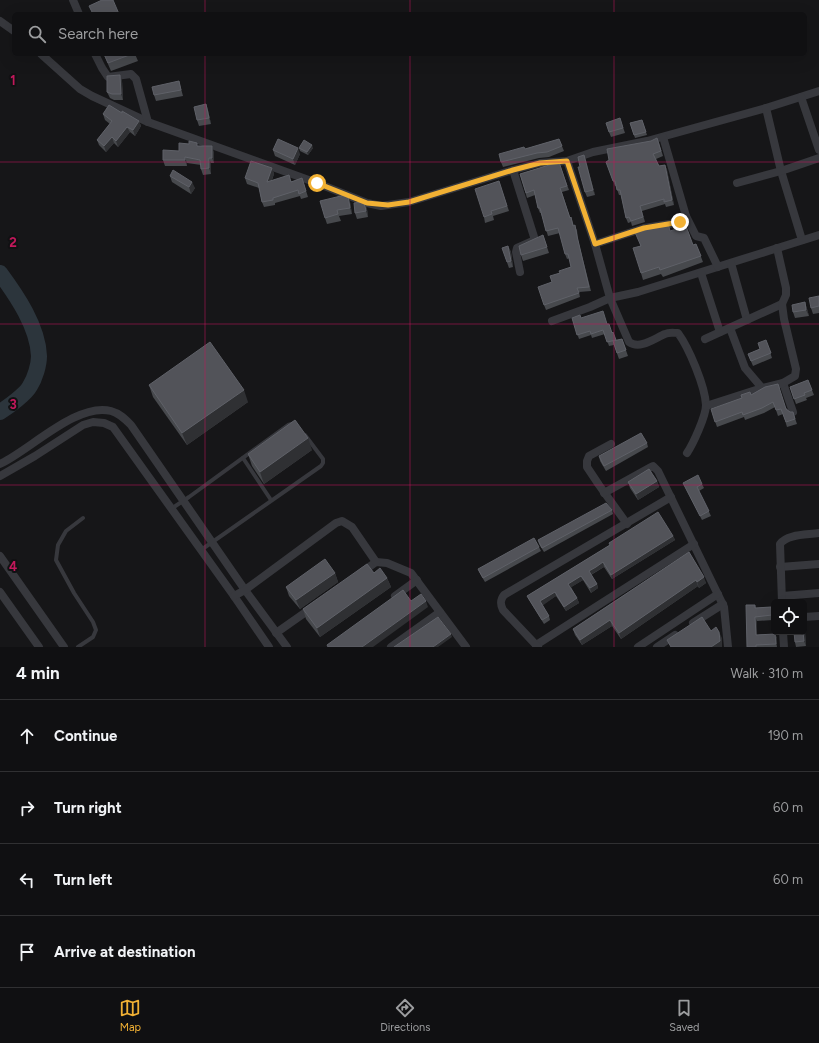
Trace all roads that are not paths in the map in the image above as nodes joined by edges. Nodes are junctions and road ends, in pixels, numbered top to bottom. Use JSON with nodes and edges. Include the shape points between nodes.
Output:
{"nodes":[{"id":1,"x":73,"y":0,"type":"edge"},
{"id":2,"x":78,"y":12,"type":"edge"},
{"id":3,"x":0,"y":21,"type":"edge"},
{"id":4,"x":12,"y":30,"type":"edge"},
{"id":5,"x":44,"y":56,"type":"edge"},
{"id":6,"x":97,"y":56,"type":"edge"},
{"id":7,"x":819,"y":91,"type":"edge"},
{"id":8,"x":801,"y":97,"type":"junction"},
{"id":9,"x":766,"y":108,"type":"junction"},
{"id":10,"x":148,"y":122,"type":"junction"},
{"id":11,"x":663,"y":136,"type":"junction"},
{"id":12,"x":819,"y":150,"type":"edge"},
{"id":13,"x":819,"y":158,"type":"edge"},
{"id":14,"x":567,"y":161,"type":"junction"},
{"id":15,"x":513,"y":170,"type":"junction"},
{"id":16,"x":781,"y":170,"type":"junction"},
{"id":17,"x":737,"y":183,"type":"dead end"},
{"id":18,"x":686,"y":216,"type":"junction"},
{"id":19,"x":819,"y":235,"type":"edge"},
{"id":20,"x":802,"y":240,"type":"junction"},
{"id":21,"x":595,"y":244,"type":"junction"},
{"id":22,"x":777,"y":248,"type":"junction"},
{"id":23,"x":731,"y":263,"type":"junction"},
{"id":24,"x":718,"y":267,"type":"junction"},
{"id":25,"x":520,"y":272,"type":"dead end"},
{"id":26,"x":700,"y":273,"type":"junction"},
{"id":27,"x":610,"y":298,"type":"junction"},
{"id":28,"x":782,"y":304,"type":"junction"},
{"id":29,"x":747,"y":320,"type":"junction"},
{"id":30,"x":552,"y":321,"type":"dead end"},
{"id":31,"x":730,"y":328,"type":"junction"},
{"id":32,"x":720,"y":332,"type":"junction"},
{"id":33,"x":705,"y":339,"type":"dead end"},
{"id":34,"x":783,"y":383,"type":"junction"},
{"id":35,"x":762,"y":388,"type":"junction"},
{"id":36,"x":706,"y":406,"type":"junction"},
{"id":37,"x":793,"y":412,"type":"edge"},
{"id":38,"x":121,"y":415,"type":"junction"},
{"id":39,"x":113,"y":427,"type":"junction"},
{"id":40,"x":611,"y":444,"type":"dead end"},
{"id":41,"x":687,"y":453,"type":"dead end"},
{"id":42,"x":243,"y":458,"type":"junction"},
{"id":43,"x":0,"y":464,"type":"edge"},
{"id":44,"x":0,"y":476,"type":"edge"},
{"id":45,"x":604,"y":493,"type":"junction"},
{"id":46,"x":672,"y":497,"type":"junction"},
{"id":47,"x":271,"y":500,"type":"junction"},
{"id":48,"x":184,"y":501,"type":"junction"},
{"id":49,"x":171,"y":509,"type":"junction"},
{"id":50,"x":83,"y":518,"type":"dead end"},
{"id":51,"x":627,"y":524,"type":"junction"},
{"id":52,"x":819,"y":533,"type":"edge"},
{"id":53,"x":212,"y":542,"type":"junction"},
{"id":54,"x":694,"y":544,"type":"junction"},
{"id":55,"x":201,"y":550,"type":"junction"},
{"id":56,"x":0,"y":556,"type":"edge"},
{"id":57,"x":376,"y":562,"type":"junction"},
{"id":58,"x":819,"y":564,"type":"edge"},
{"id":59,"x":780,"y":568,"type":"junction"},
{"id":60,"x":358,"y":575,"type":"edge"},
{"id":61,"x":417,"y":580,"type":"junction"},
{"id":62,"x":245,"y":590,"type":"junction"},
{"id":63,"x":0,"y":592,"type":"edge"},
{"id":64,"x":819,"y":593,"type":"edge"},
{"id":65,"x":718,"y":594,"type":"junction"},
{"id":66,"x":234,"y":596,"type":"junction"},
{"id":67,"x":782,"y":599,"type":"edge"},
{"id":68,"x":320,"y":602,"type":"edge"},
{"id":69,"x":387,"y":602,"type":"edge"},
{"id":70,"x":723,"y":604,"type":"junction"},
{"id":71,"x":440,"y":612,"type":"junction"},
{"id":72,"x":819,"y":616,"type":"edge"},
{"id":73,"x":807,"y":617,"type":"edge"},
{"id":74,"x":276,"y":633,"type":"junction"},
{"id":75,"x":783,"y":635,"type":"edge"},
{"id":76,"x":463,"y":646,"type":"edge"},
{"id":77,"x":537,"y":646,"type":"edge"},
{"id":78,"x":644,"y":646,"type":"edge"},
{"id":79,"x":40,"y":647,"type":"edge"},
{"id":80,"x":64,"y":647,"type":"edge"},
{"id":81,"x":78,"y":647,"type":"edge"},
{"id":82,"x":269,"y":647,"type":"edge"},
{"id":83,"x":286,"y":647,"type":"edge"},
{"id":84,"x":391,"y":647,"type":"edge"},
{"id":85,"x":658,"y":647,"type":"edge"},
{"id":86,"x":728,"y":647,"type":"edge"},
{"id":87,"x":784,"y":647,"type":"edge"}],
"edges":[{"from":1,"to":2,"type":"street"},
{"from":3,"to":4,"type":"street"},
{"from":5,"to":10,"type":"street","via":[[80,89]]},
{"from":6,"to":10,"type":"street","via":[[108,77],[131,74],[136,78]]},
{"from":7,"to":8,"type":"street"},
{"from":8,"to":9,"type":"street"},
{"from":8,"to":12,"type":"street"},
{"from":9,"to":11,"type":"street"},
{"from":9,"to":16,"type":"street"},
{"from":10,"to":15,"type":"street","via":[[381,206],[409,202]]},
{"from":11,"to":14,"type":"street","via":[[593,152]]},
{"from":11,"to":18,"type":"street"},
{"from":13,"to":16,"type":"street"},
{"from":14,"to":15,"type":"street","via":[[540,163]]},
{"from":14,"to":21,"type":"street"},
{"from":15,"to":25,"type":"street","via":[[535,240],[517,247]]},
{"from":16,"to":17,"type":"street"},
{"from":16,"to":20,"type":"street"},
{"from":18,"to":21,"type":"street","via":[[680,222],[644,228]]},
{"from":18,"to":24,"type":"street","via":[[696,236],[704,238]]},
{"from":19,"to":20,"type":"street"},
{"from":20,"to":22,"type":"street"},
{"from":21,"to":27,"type":"street"},
{"from":22,"to":23,"type":"street"},
{"from":22,"to":28,"type":"street","via":[[786,288]]},
{"from":23,"to":24,"type":"street"},
{"from":23,"to":29,"type":"street"},
{"from":24,"to":26,"type":"street"},
{"from":26,"to":27,"type":"street"},
{"from":26,"to":32,"type":"street"},
{"from":27,"to":30,"type":"street"},
{"from":27,"to":36,"type":"street","via":[[629,342],[633,345],[642,344],[667,333],[678,333],[685,342],[695,368]]},
{"from":28,"to":29,"type":"street"},
{"from":28,"to":34,"type":"street","via":[[796,369],[795,376]]},
{"from":29,"to":31,"type":"street"},
{"from":31,"to":32,"type":"street"},
{"from":31,"to":35,"type":"street","via":[[745,368]]},
{"from":32,"to":33,"type":"street"},
{"from":34,"to":35,"type":"street"},
{"from":34,"to":37,"type":"street"},
{"from":35,"to":36,"type":"street"},
{"from":36,"to":41,"type":"street"},
{"from":38,"to":39,"type":"street"},
{"from":38,"to":43,"type":"street","via":[[105,410],[80,414]]},
{"from":38,"to":48,"type":"street","via":[[131,425]]},
{"from":39,"to":44,"type":"street","via":[[93,422],[83,425]]},
{"from":39,"to":49,"type":"street"},
{"from":40,"to":45,"type":"street","via":[[589,456],[587,461],[589,470]]},
{"from":42,"to":47,"type":"lane"},
{"from":42,"to":47,"type":"lane","via":[[293,422],[297,423],[323,459],[323,463],[316,470]]},
{"from":42,"to":48,"type":"lane"},
{"from":45,"to":46,"type":"street","via":[[653,466]]},
{"from":45,"to":51,"type":"street"},
{"from":46,"to":51,"type":"street"},
{"from":46,"to":54,"type":"street"},
{"from":47,"to":53,"type":"lane"},
{"from":48,"to":49,"type":"lane"},
{"from":48,"to":53,"type":"street"},
{"from":49,"to":55,"type":"street"},
{"from":50,"to":81,"type":"lane","via":[[66,531],[58,545],[56,560],[96,630],[93,637]]},
{"from":51,"to":77,"type":"street","via":[[504,595],[501,605],[503,610]]},
{"from":52,"to":59,"type":"street","via":[[781,542]]},
{"from":53,"to":55,"type":"lane"},
{"from":53,"to":62,"type":"street"},
{"from":54,"to":65,"type":"street"},
{"from":54,"to":77,"type":"street"},
{"from":55,"to":66,"type":"street"},
{"from":56,"to":80,"type":"street"},
{"from":57,"to":60,"type":"street"},
{"from":57,"to":61,"type":"street","via":[[400,568],[411,573]]},
{"from":57,"to":62,"type":"street","via":[[352,527],[342,521]]},
{"from":58,"to":59,"type":"street"},
{"from":59,"to":67,"type":"street"},
{"from":61,"to":69,"type":"street"},
{"from":61,"to":71,"type":"street"},
{"from":62,"to":66,"type":"street"},
{"from":62,"to":74,"type":"street"},
{"from":63,"to":79,"type":"street"},
{"from":64,"to":67,"type":"street"},
{"from":65,"to":70,"type":"street"},
{"from":65,"to":78,"type":"street"},
{"from":66,"to":82,"type":"street"},
{"from":68,"to":74,"type":"street"},
{"from":70,"to":85,"type":"street"},
{"from":70,"to":86,"type":"street"},
{"from":71,"to":76,"type":"street"},
{"from":71,"to":84,"type":"street"},
{"from":72,"to":73,"type":"street"},
{"from":74,"to":83,"type":"street"},
{"from":75,"to":87,"type":"street"}]}
